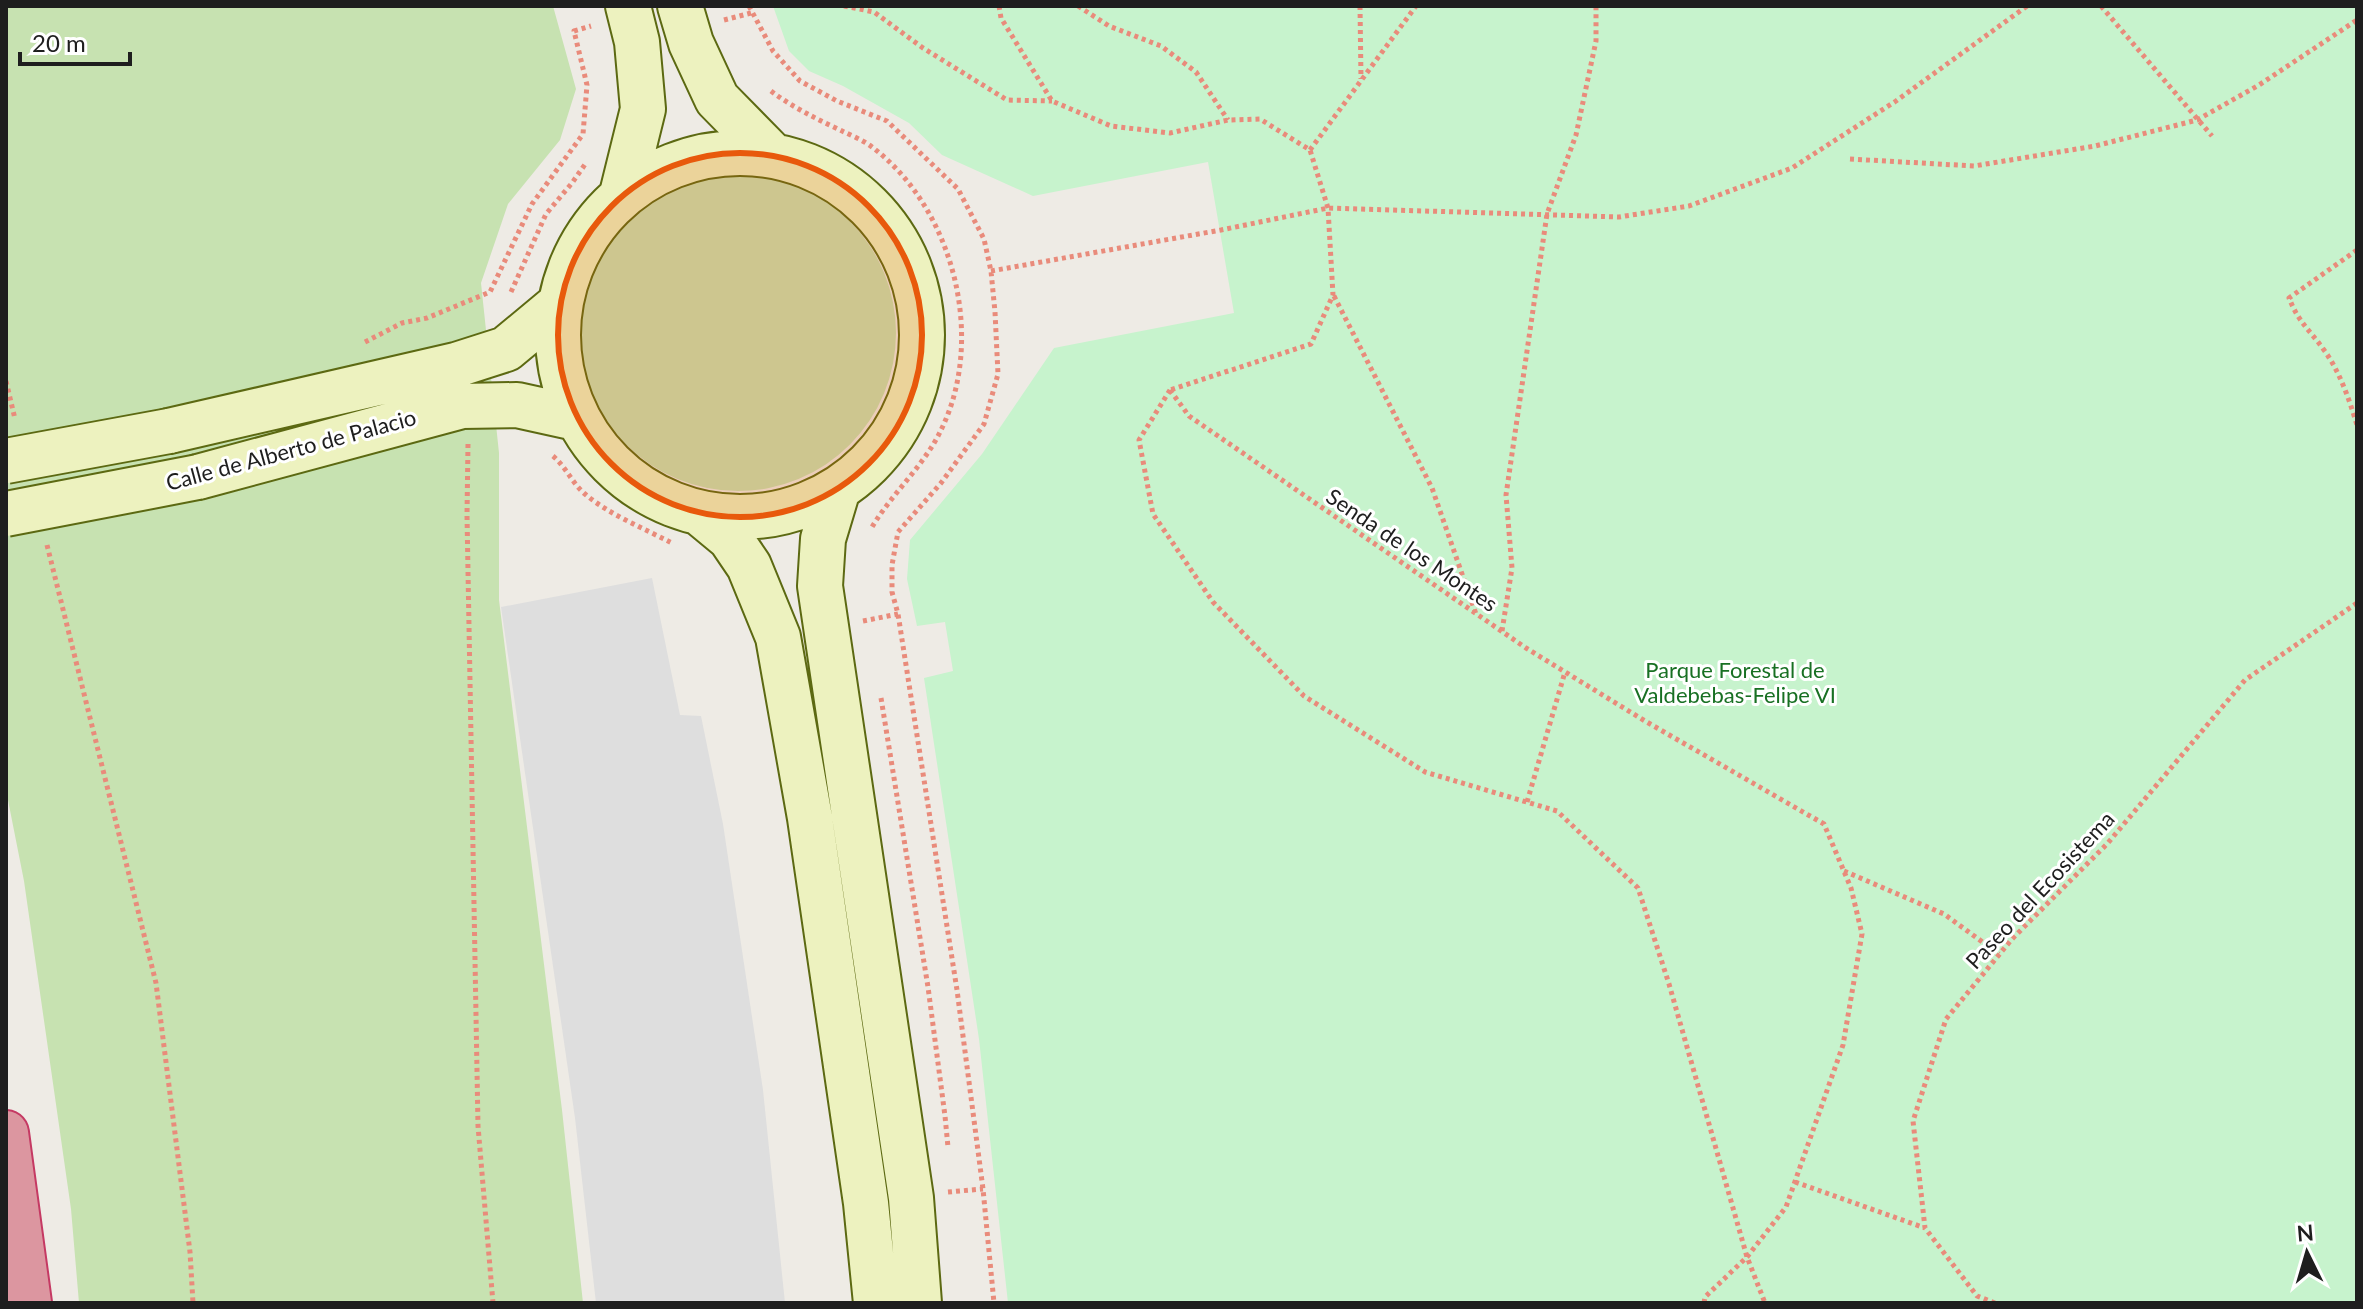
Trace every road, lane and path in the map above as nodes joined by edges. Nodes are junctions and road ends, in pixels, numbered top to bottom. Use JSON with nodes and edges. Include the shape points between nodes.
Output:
{"nodes":[{"id":1,"x":844,"y":6,"type":"edge"},
{"id":2,"x":999,"y":6,"type":"edge"},
{"id":3,"x":1078,"y":6,"type":"edge"},
{"id":4,"x":1360,"y":6,"type":"edge"},
{"id":5,"x":1416,"y":6,"type":"edge"},
{"id":6,"x":1596,"y":6,"type":"edge"},
{"id":7,"x":2027,"y":6,"type":"edge"},
{"id":8,"x":2101,"y":6,"type":"edge"},
{"id":9,"x":750,"y":9,"type":"edge"},
{"id":10,"x":700,"y":14,"type":"edge"},
{"id":11,"x":610,"y":16,"type":"edge"},
{"id":12,"x":2357,"y":20,"type":"edge"},
{"id":13,"x":724,"y":31,"type":"dead end"},
{"id":14,"x":1361,"y":80,"type":"junction"},
{"id":15,"x":759,"y":83,"type":"dead end"},
{"id":16,"x":1052,"y":101,"type":"junction"},
{"id":17,"x":1228,"y":120,"type":"junction"},
{"id":18,"x":2197,"y":120,"type":"junction"},
{"id":19,"x":2212,"y":136,"type":"dead end"},
{"id":20,"x":1310,"y":150,"type":"junction"},
{"id":21,"x":772,"y":155,"type":"junction"},
{"id":22,"x":588,"y":159,"type":"dead end"},
{"id":23,"x":1850,"y":159,"type":"dead end"},
{"id":24,"x":622,"y":194,"type":"junction"},
{"id":25,"x":1328,"y":208,"type":"junction"},
{"id":26,"x":1547,"y":214,"type":"junction"},
{"id":27,"x":2357,"y":250,"type":"edge"},
{"id":28,"x":991,"y":271,"type":"junction"},
{"id":29,"x":1333,"y":295,"type":"junction"},
{"id":30,"x":508,"y":298,"type":"dead end"},
{"id":31,"x":559,"y":305,"type":"junction"},
{"id":32,"x":362,"y":343,"type":"dead end"},
{"id":33,"x":6,"y":381,"type":"edge"},
{"id":34,"x":1170,"y":390,"type":"junction"},
{"id":35,"x":576,"y":418,"type":"junction"},
{"id":36,"x":2357,"y":425,"type":"edge"},
{"id":37,"x":11,"y":440,"type":"edge"},
{"id":38,"x":480,"y":442,"type":"dead end"},
{"id":39,"x":468,"y":443,"type":"junction"},
{"id":40,"x":453,"y":445,"type":"dead end"},
{"id":41,"x":552,"y":455,"type":"dead end"},
{"id":42,"x":838,"y":489,"type":"junction"},
{"id":43,"x":6,"y":514,"type":"edge"},
{"id":44,"x":688,"y":529,"type":"junction"},
{"id":45,"x":866,"y":536,"type":"dead end"},
{"id":46,"x":45,"y":537,"type":"dead end"},
{"id":47,"x":2357,"y":603,"type":"edge"},
{"id":48,"x":898,"y":614,"type":"junction"},
{"id":49,"x":1476,"y":614,"type":"junction"},
{"id":50,"x":859,"y":621,"type":"dead end"},
{"id":51,"x":1502,"y":631,"type":"junction"},
{"id":52,"x":1565,"y":672,"type":"junction"},
{"id":53,"x":1527,"y":802,"type":"junction"},
{"id":54,"x":1844,"y":871,"type":"junction"},
{"id":55,"x":1999,"y":954,"type":"junction"},
{"id":56,"x":6,"y":1133,"type":"edge"},
{"id":57,"x":1795,"y":1182,"type":"junction"},
{"id":58,"x":983,"y":1189,"type":"junction"},
{"id":59,"x":935,"y":1194,"type":"dead end"},
{"id":60,"x":1925,"y":1228,"type":"junction"},
{"id":61,"x":1747,"y":1257,"type":"junction"},
{"id":62,"x":29,"y":1303,"type":"edge"},
{"id":63,"x":193,"y":1303,"type":"edge"},
{"id":64,"x":493,"y":1303,"type":"edge"},
{"id":65,"x":876,"y":1303,"type":"edge"},
{"id":66,"x":919,"y":1303,"type":"edge"},
{"id":67,"x":994,"y":1303,"type":"edge"},
{"id":68,"x":1704,"y":1303,"type":"edge"},
{"id":69,"x":1765,"y":1303,"type":"edge"},
{"id":70,"x":1995,"y":1303,"type":"edge"}],
"edges":[{"from":1,"to":16,"type":"path","via":[[874,12],[1007,100]]},
{"from":2,"to":16,"type":"path","via":[[1001,18]]},
{"from":3,"to":17,"type":"path","via":[[1109,26],[1161,46],[1196,72]]},
{"from":4,"to":14,"type":"path"},
{"from":5,"to":14,"type":"path"},
{"from":6,"to":26,"type":"path","via":[[1596,41],[1576,135]]},
{"from":7,"to":26,"type":"path","via":[[1792,168],[1689,206],[1619,217]]},
{"from":8,"to":18,"type":"path"},
{"from":9,"to":10,"type":"path"},
{"from":9,"to":28,"type":"path","via":[[773,51],[800,81],[887,121],[958,189],[984,239]]},
{"from":10,"to":13,"type":"path"},
{"from":10,"to":21,"type":"street","via":[[691,43],[717,99]]},
{"from":11,"to":24,"type":"street","via":[[637,42],[643,109]]},
{"from":11,"to":32,"type":"path","via":[[574,31],[587,85],[583,134],[532,204],[490,292]]},
{"from":12,"to":18,"type":"path"},
{"from":14,"to":20,"type":"path"},
{"from":15,"to":45,"type":"path","via":[[792,107],[870,145],[899,171],[930,210],[951,260],[962,342],[957,389],[942,429],[918,468]]},
{"from":16,"to":17,"type":"path","via":[[1111,126],[1170,133]]},
{"from":17,"to":20,"type":"path","via":[[1260,119]]},
{"from":18,"to":19,"type":"path"},
{"from":18,"to":23,"type":"path","via":[[2095,146],[1974,166]]},
{"from":20,"to":25,"type":"path"},
{"from":21,"to":24,"type":"street","via":[[719,153],[668,166]]},
{"from":21,"to":42,"type":"street","via":[[824,172],[869,204],[902,248],[920,300],[922,354],[908,408],[879,454]]},
{"from":22,"to":30,"type":"path","via":[[546,214]]},
{"from":24,"to":31,"type":"street","via":[[585,238],[571,263]]},
{"from":25,"to":26,"type":"path"},
{"from":25,"to":28,"type":"path"},
{"from":25,"to":29,"type":"path"},
{"from":26,"to":51,"type":"path","via":[[1506,495],[1512,568]]},
{"from":27,"to":36,"type":"path","via":[[2289,298],[2296,317],[2325,351],[2348,394]]},
{"from":28,"to":48,"type":"path","via":[[998,374],[984,424],[898,532],[892,592]]},
{"from":29,"to":34,"type":"path","via":[[1311,344]]},
{"from":29,"to":49,"type":"path","via":[[1432,488]]},
{"from":31,"to":35,"type":"street","via":[[558,363]]},
{"from":31,"to":37,"type":"street","name":"Calle de Alberto de Palacio","bridge":true,"via":[[506,349],[456,365],[169,431]]},
{"from":33,"to":37,"type":"path"},
{"from":34,"to":49,"type":"path","name":"Senda de los Montes","via":[[1189,416]]},
{"from":34,"to":53,"type":"path","via":[[1139,440],[1153,514],[1213,602],[1304,696],[1425,772]]},
{"from":35,"to":43,"type":"street","name":"Calle de Alberto de Palacio","bridge":true,"via":[[517,405],[462,406],[198,477]]},
{"from":35,"to":44,"type":"street","via":[[608,462]]},
{"from":38,"to":39,"type":"path"},
{"from":39,"to":40,"type":"path"},
{"from":39,"to":64,"type":"path","via":[[478,1126]]},
{"from":41,"to":44,"type":"path","via":[[586,495]]},
{"from":42,"to":44,"type":"street","via":[[795,509]]},
{"from":42,"to":66,"type":"street","via":[[823,539],[820,586],[911,1198]]},
{"from":44,"to":65,"type":"street","via":[[730,538],[749,566],[778,637],[810,818]]},
{"from":46,"to":63,"type":"path","via":[[156,983]]},
{"from":47,"to":55,"type":"path","name":"Paseo del Ecosistema","via":[[2245,680],[2107,844]]},
{"from":48,"to":50,"type":"path"},
{"from":48,"to":58,"type":"path"},
{"from":49,"to":51,"type":"path","name":"Senda de los Montes"},
{"from":51,"to":52,"type":"path","name":"Senda de los Montes"},
{"from":52,"to":53,"type":"path"},
{"from":52,"to":54,"type":"path","name":"Senda de los Montes","via":[[1824,824]]},
{"from":53,"to":61,"type":"path","via":[[1557,811],[1638,888]]},
{"from":54,"to":55,"type":"path","via":[[1944,914]]},
{"from":54,"to":57,"type":"path","name":"Senda de los Montes","via":[[1862,934],[1843,1045]]},
{"from":55,"to":60,"type":"path","name":"Paseo del Ecosistema","via":[[1946,1019],[1913,1121]]},
{"from":56,"to":62,"type":"highway"},
{"from":57,"to":60,"type":"path"},
{"from":57,"to":61,"type":"path","name":"Senda de los Montes","via":[[1786,1207]]},
{"from":58,"to":59,"type":"path"},
{"from":58,"to":67,"type":"path"},
{"from":60,"to":70,"type":"path","via":[[1977,1296]]},
{"from":61,"to":68,"type":"path","name":"Senda de los Montes"},
{"from":61,"to":69,"type":"path"}]}
